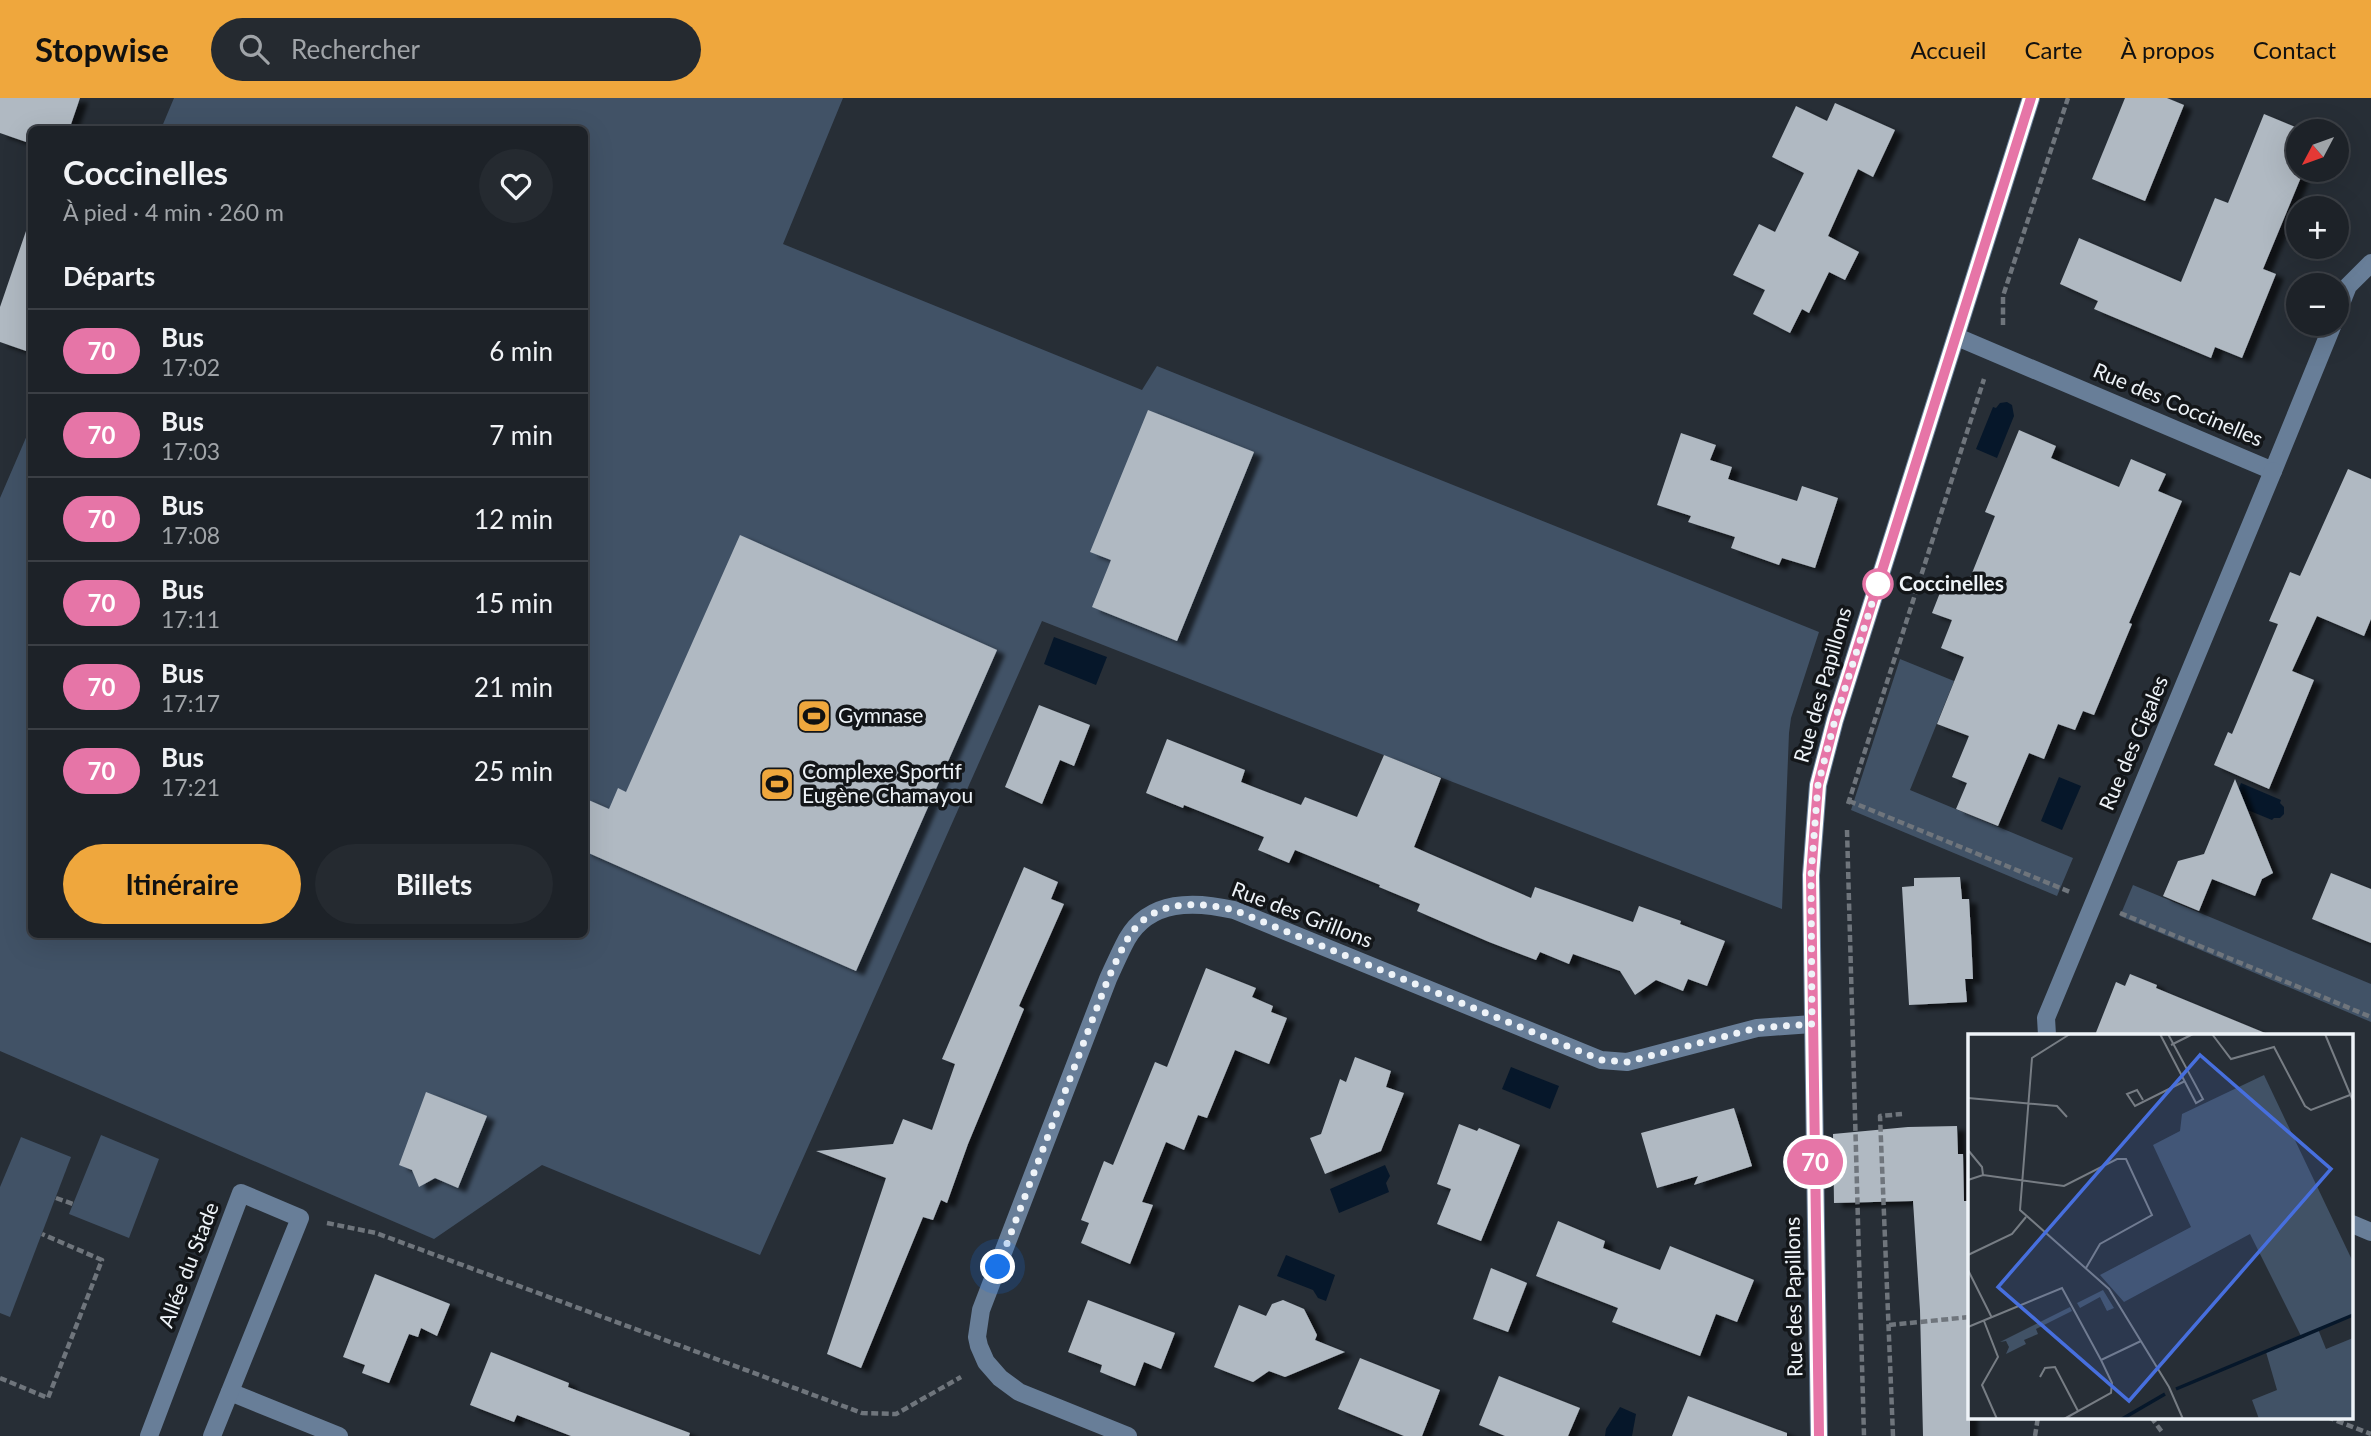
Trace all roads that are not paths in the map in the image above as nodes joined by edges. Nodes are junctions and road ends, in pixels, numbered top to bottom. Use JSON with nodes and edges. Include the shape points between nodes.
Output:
{"nodes":[{"id":1,"x":2031,"y":98,"type":"edge"},
{"id":2,"x":2371,"y":263,"type":"edge"},
{"id":3,"x":2349,"y":285,"type":"edge"},
{"id":4,"x":2328,"y":336,"type":"edge"},
{"id":5,"x":1957,"y":337,"type":"junction"},
{"id":6,"x":2273,"y":471,"type":"junction"},
{"id":7,"x":1812,"y":1024,"type":"junction"},
{"id":8,"x":2047,"y":1034,"type":"edge"},
{"id":9,"x":2354,"y":1225,"type":"edge"},
{"id":10,"x":2371,"y":1232,"type":"edge"},
{"id":11,"x":230,"y":1392,"type":"junction"},
{"id":12,"x":149,"y":1436,"type":"edge"},
{"id":13,"x":212,"y":1436,"type":"edge"},
{"id":14,"x":339,"y":1436,"type":"edge"},
{"id":15,"x":1128,"y":1436,"type":"edge"},
{"id":16,"x":1819,"y":1436,"type":"edge"}],
"edges":[{"from":1,"to":5,"type":"street","name":"Rue des Papillons"},
{"from":2,"to":3,"type":"street"},
{"from":4,"to":6,"type":"street","name":"Rue des Coccinelles"},
{"from":5,"to":6,"type":"street","name":"Rue des Coccinelles"},
{"from":5,"to":7,"type":"street","name":"Rue des Papillons","via":[[1860,636],[1818,785],[1811,875]]},
{"from":6,"to":8,"type":"street","name":"Rue des Cigales","via":[[2046,1018]]},
{"from":7,"to":15,"type":"street","name":"Rue des Grillons","via":[[1757,1028],[1627,1062],[1601,1060],[1234,910],[1184,904],[1138,925],[1108,979],[981,1310],[977,1337],[986,1363],[1019,1392]]},
{"from":7,"to":16,"type":"street","name":"Rue des Papillons"},
{"from":9,"to":10,"type":"street"},
{"from":11,"to":12,"type":"street","name":"Allée du Stade","via":[[300,1218],[241,1193]]},
{"from":11,"to":13,"type":"street"},
{"from":11,"to":14,"type":"street"}]}
